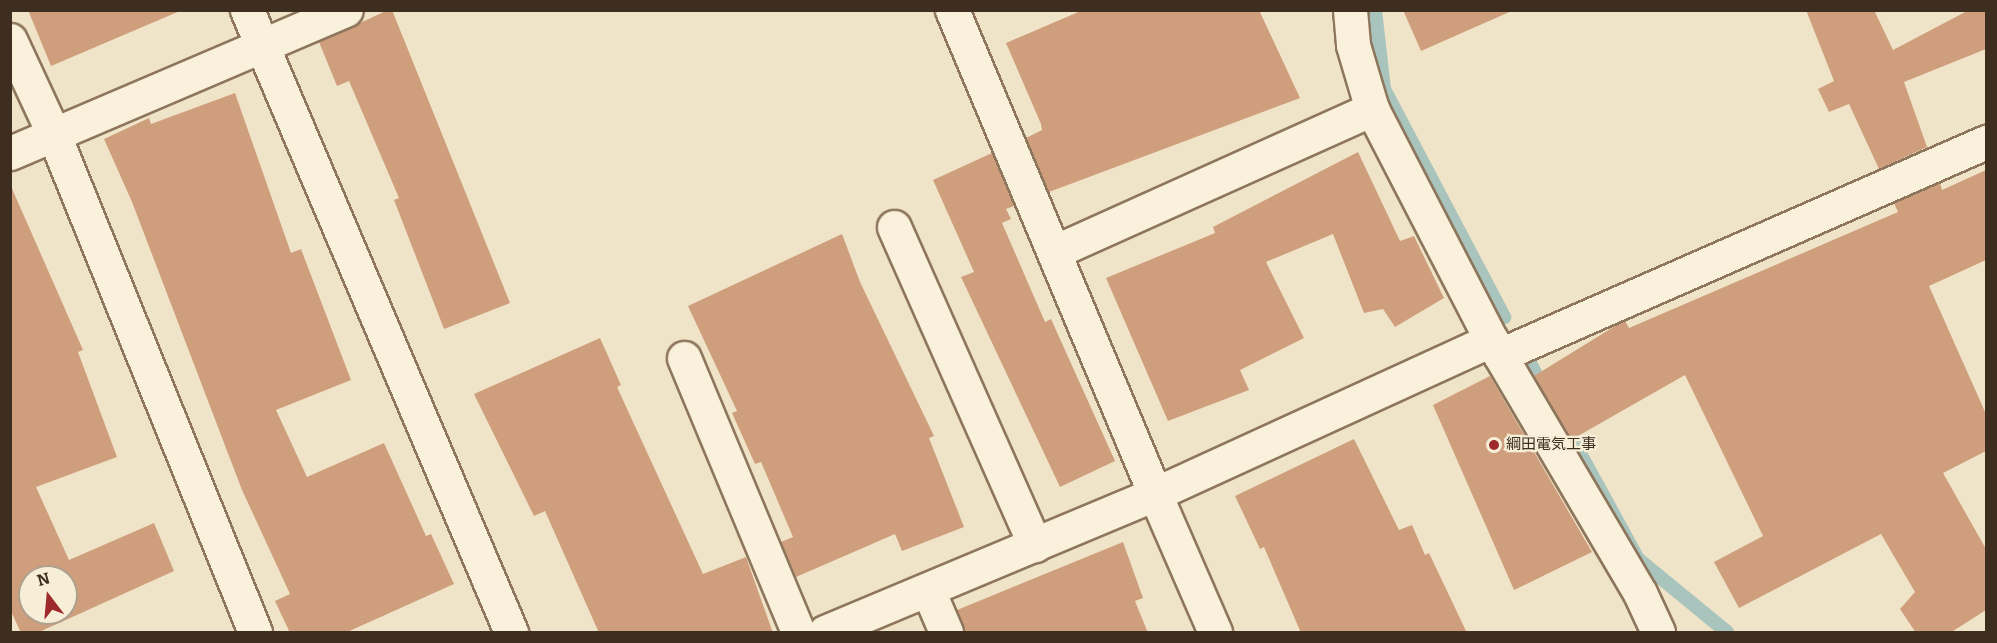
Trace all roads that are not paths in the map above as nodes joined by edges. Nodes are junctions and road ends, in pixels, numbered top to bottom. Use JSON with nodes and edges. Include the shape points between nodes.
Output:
{"nodes":[{"id":1,"x":247,"y":10,"type":"edge"},
{"id":2,"x":346,"y":10,"type":"edge"},
{"id":3,"x":1350,"y":10,"type":"edge"},
{"id":4,"x":957,"y":12,"type":"edge"},
{"id":5,"x":10,"y":40,"type":"edge"},
{"id":6,"x":262,"y":46,"type":"junction"},
{"id":7,"x":1372,"y":109,"type":"junction"},
{"id":8,"x":54,"y":135,"type":"junction"},
{"id":9,"x":1986,"y":142,"type":"edge"},
{"id":10,"x":10,"y":153,"type":"edge"},
{"id":11,"x":894,"y":226,"type":"dead end"},
{"id":12,"x":1054,"y":252,"type":"junction"},
{"id":13,"x":1496,"y":348,"type":"junction"},
{"id":14,"x":684,"y":358,"type":"dead end"},
{"id":15,"x":1155,"y":494,"type":"junction"},
{"id":16,"x":1035,"y":545,"type":"junction"},
{"id":17,"x":928,"y":590,"type":"junction"},
{"id":18,"x":255,"y":633,"type":"edge"},
{"id":19,"x":511,"y":633,"type":"edge"},
{"id":20,"x":798,"y":633,"type":"edge"},
{"id":21,"x":825,"y":633,"type":"edge"},
{"id":22,"x":946,"y":633,"type":"edge"},
{"id":23,"x":1215,"y":633,"type":"edge"},
{"id":24,"x":1658,"y":633,"type":"edge"}],
"edges":[{"from":1,"to":6,"type":"street"},
{"from":2,"to":6,"type":"street"},
{"from":3,"to":7,"type":"street","via":[[1353,45]]},
{"from":4,"to":12,"type":"street"},
{"from":5,"to":8,"type":"street"},
{"from":6,"to":8,"type":"street"},
{"from":6,"to":19,"type":"street"},
{"from":7,"to":12,"type":"street"},
{"from":7,"to":13,"type":"street"},
{"from":8,"to":10,"type":"street"},
{"from":8,"to":18,"type":"street"},
{"from":9,"to":13,"type":"street"},
{"from":11,"to":16,"type":"street"},
{"from":12,"to":15,"type":"street"},
{"from":13,"to":15,"type":"street"},
{"from":13,"to":24,"type":"street","via":[[1640,593]]},
{"from":14,"to":20,"type":"street"},
{"from":15,"to":16,"type":"street"},
{"from":15,"to":23,"type":"street"},
{"from":16,"to":17,"type":"street"},
{"from":17,"to":21,"type":"street"},
{"from":17,"to":22,"type":"street"}]}
